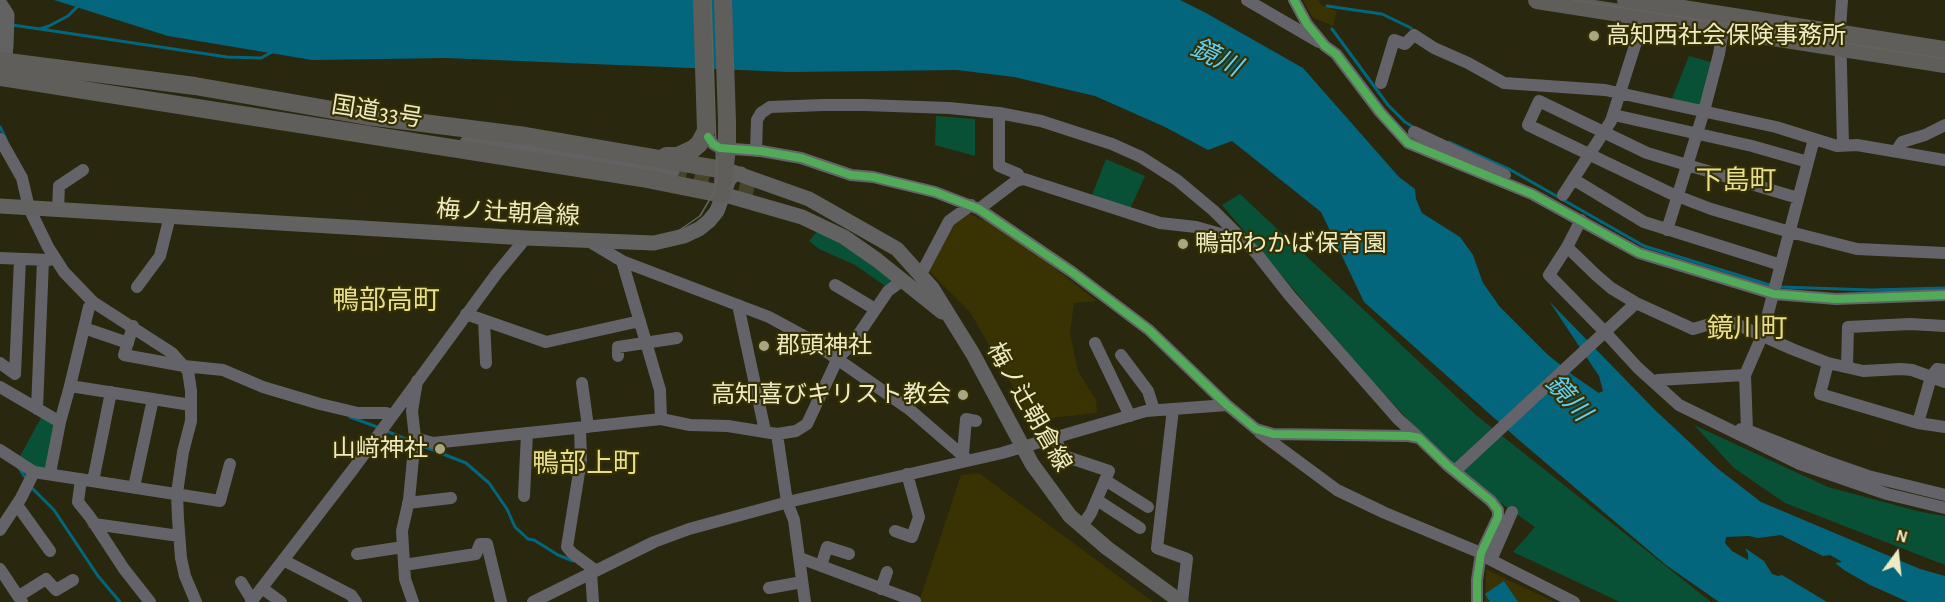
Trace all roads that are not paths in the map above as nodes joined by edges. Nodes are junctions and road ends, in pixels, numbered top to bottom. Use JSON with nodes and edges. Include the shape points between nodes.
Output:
{"nodes":[{"id":1,"x":702,"y":0,"type":"edge"},
{"id":2,"x":723,"y":0,"type":"edge"},
{"id":3,"x":1247,"y":0,"type":"edge"},
{"id":4,"x":1294,"y":0,"type":"edge"},
{"id":5,"x":1537,"y":0,"type":"edge"},
{"id":6,"x":1626,"y":0,"type":"edge"},
{"id":7,"x":1677,"y":0,"type":"edge"},
{"id":8,"x":1842,"y":0,"type":"edge"},
{"id":9,"x":0,"y":4,"type":"edge"},
{"id":10,"x":1698,"y":11,"type":"junction"},
{"id":11,"x":1644,"y":17,"type":"junction"},
{"id":12,"x":1723,"y":29,"type":"junction"},
{"id":13,"x":1840,"y":40,"type":"junction"},
{"id":14,"x":1325,"y":46,"type":"junction"},
{"id":15,"x":1945,"y":50,"type":"edge"},
{"id":16,"x":1945,"y":64,"type":"edge"},
{"id":17,"x":1,"y":72,"type":"edge"},
{"id":18,"x":1381,"y":83,"type":"dead end"},
{"id":19,"x":1621,"y":93,"type":"junction"},
{"id":20,"x":1704,"y":111,"type":"junction"},
{"id":21,"x":999,"y":113,"type":"junction"},
{"id":22,"x":1614,"y":115,"type":"junction"},
{"id":23,"x":365,"y":125,"type":"junction"},
{"id":24,"x":1945,"y":125,"type":"edge"},
{"id":25,"x":707,"y":130,"type":"junction"},
{"id":26,"x":1414,"y":132,"type":"dead end"},
{"id":27,"x":1604,"y":132,"type":"junction"},
{"id":28,"x":1697,"y":134,"type":"junction"},
{"id":29,"x":0,"y":139,"type":"edge"},
{"id":30,"x":1814,"y":139,"type":"junction"},
{"id":31,"x":1844,"y":146,"type":"junction"},
{"id":32,"x":727,"y":149,"type":"junction"},
{"id":33,"x":756,"y":151,"type":"junction"},
{"id":34,"x":1896,"y":151,"type":"junction"},
{"id":35,"x":1589,"y":154,"type":"junction"},
{"id":36,"x":649,"y":157,"type":"junction"},
{"id":37,"x":1945,"y":160,"type":"edge"},
{"id":38,"x":1808,"y":162,"type":"junction"},
{"id":39,"x":1687,"y":165,"type":"junction"},
{"id":40,"x":83,"y":170,"type":"dead end"},
{"id":41,"x":672,"y":171,"type":"tunnel mouth"},
{"id":42,"x":728,"y":171,"type":"junction"},
{"id":43,"x":1573,"y":179,"type":"junction"},
{"id":44,"x":1019,"y":180,"type":"junction"},
{"id":45,"x":1509,"y":185,"type":"junction"},
{"id":46,"x":757,"y":189,"type":"tunnel mouth"},
{"id":47,"x":722,"y":194,"type":"junction"},
{"id":48,"x":1563,"y":195,"type":"dead end"},
{"id":49,"x":1677,"y":196,"type":"junction"},
{"id":50,"x":1798,"y":198,"type":"junction"},
{"id":51,"x":0,"y":206,"type":"edge"},
{"id":52,"x":975,"y":207,"type":"junction"},
{"id":53,"x":29,"y":208,"type":"junction"},
{"id":54,"x":58,"y":210,"type":"junction"},
{"id":55,"x":170,"y":216,"type":"junction"},
{"id":56,"x":1581,"y":220,"type":"junction"},
{"id":57,"x":1667,"y":230,"type":"junction"},
{"id":58,"x":1790,"y":232,"type":"junction"},
{"id":59,"x":526,"y":238,"type":"junction"},
{"id":60,"x":586,"y":240,"type":"junction"},
{"id":61,"x":1245,"y":241,"type":"junction"},
{"id":62,"x":1567,"y":246,"type":"junction"},
{"id":63,"x":1945,"y":253,"type":"edge"},
{"id":64,"x":0,"y":258,"type":"edge"},
{"id":65,"x":20,"y":259,"type":"junction"},
{"id":66,"x":43,"y":260,"type":"junction"},
{"id":67,"x":56,"y":261,"type":"junction"},
{"id":68,"x":622,"y":261,"type":"junction"},
{"id":69,"x":1781,"y":264,"type":"junction"},
{"id":70,"x":920,"y":276,"type":"junction"},
{"id":71,"x":903,"y":280,"type":"junction"},
{"id":72,"x":836,"y":285,"type":"dead end"},
{"id":73,"x":137,"y":287,"type":"dead end"},
{"id":74,"x":1775,"y":289,"type":"junction"},
{"id":75,"x":928,"y":293,"type":"junction"},
{"id":76,"x":1945,"y":295,"type":"edge"},
{"id":77,"x":93,"y":302,"type":"junction"},
{"id":78,"x":1636,"y":303,"type":"junction"},
{"id":79,"x":738,"y":305,"type":"junction"},
{"id":80,"x":875,"y":309,"type":"junction"},
{"id":81,"x":466,"y":314,"type":"junction"},
{"id":82,"x":484,"y":320,"type":"junction"},
{"id":83,"x":640,"y":321,"type":"junction"},
{"id":84,"x":133,"y":326,"type":"junction"},
{"id":85,"x":1945,"y":326,"type":"edge"},
{"id":86,"x":84,"y":328,"type":"junction"},
{"id":87,"x":1605,"y":332,"type":"junction"},
{"id":88,"x":1762,"y":336,"type":"junction"},
{"id":89,"x":678,"y":338,"type":"dead end"},
{"id":90,"x":646,"y":342,"type":"junction"},
{"id":91,"x":128,"y":343,"type":"junction"},
{"id":92,"x":1095,"y":343,"type":"dead end"},
{"id":93,"x":1121,"y":355,"type":"dead end"},
{"id":94,"x":618,"y":356,"type":"dead end"},
{"id":95,"x":838,"y":358,"type":"junction"},
{"id":96,"x":0,"y":363,"type":"edge"},
{"id":97,"x":486,"y":363,"type":"dead end"},
{"id":98,"x":1828,"y":363,"type":"junction"},
{"id":99,"x":184,"y":366,"type":"junction"},
{"id":100,"x":1846,"y":367,"type":"junction"},
{"id":101,"x":1945,"y":370,"type":"edge"},
{"id":102,"x":15,"y":374,"type":"junction"},
{"id":103,"x":1745,"y":375,"type":"junction"},
{"id":104,"x":1931,"y":377,"type":"junction"},
{"id":105,"x":417,"y":381,"type":"junction"},
{"id":106,"x":1945,"y":381,"type":"edge"},
{"id":107,"x":582,"y":382,"type":"dead end"},
{"id":108,"x":70,"y":386,"type":"junction"},
{"id":109,"x":1661,"y":386,"type":"junction"},
{"id":110,"x":0,"y":387,"type":"edge"},
{"id":111,"x":111,"y":392,"type":"junction"},
{"id":112,"x":12,"y":394,"type":"junction"},
{"id":113,"x":153,"y":399,"type":"junction"},
{"id":114,"x":191,"y":405,"type":"junction"},
{"id":115,"x":1227,"y":405,"type":"junction"},
{"id":116,"x":37,"y":408,"type":"junction"},
{"id":117,"x":1173,"y":409,"type":"junction"},
{"id":118,"x":1154,"y":410,"type":"junction"},
{"id":119,"x":392,"y":416,"type":"junction"},
{"id":120,"x":1130,"y":416,"type":"junction"},
{"id":121,"x":661,"y":419,"type":"junction"},
{"id":122,"x":976,"y":421,"type":"dead end"},
{"id":123,"x":60,"y":422,"type":"junction"},
{"id":124,"x":1918,"y":423,"type":"junction"},
{"id":125,"x":1719,"y":426,"type":"junction"},
{"id":126,"x":1945,"y":427,"type":"edge"},
{"id":127,"x":584,"y":428,"type":"junction"},
{"id":128,"x":1256,"y":429,"type":"junction"},
{"id":129,"x":1747,"y":430,"type":"junction"},
{"id":130,"x":771,"y":432,"type":"junction"},
{"id":131,"x":527,"y":433,"type":"junction"},
{"id":132,"x":1056,"y":437,"type":"junction"},
{"id":133,"x":1419,"y":438,"type":"junction"},
{"id":134,"x":415,"y":442,"type":"junction"},
{"id":135,"x":1024,"y":447,"type":"junction"},
{"id":136,"x":0,"y":450,"type":"edge"},
{"id":137,"x":966,"y":457,"type":"junction"},
{"id":138,"x":230,"y":464,"type":"dead end"},
{"id":139,"x":1455,"y":471,"type":"junction"},
{"id":140,"x":50,"y":473,"type":"junction"},
{"id":141,"x":907,"y":474,"type":"junction"},
{"id":142,"x":30,"y":479,"type":"junction"},
{"id":143,"x":87,"y":480,"type":"junction"},
{"id":144,"x":1105,"y":480,"type":"junction"},
{"id":145,"x":134,"y":487,"type":"junction"},
{"id":146,"x":177,"y":493,"type":"junction"},
{"id":147,"x":1945,"y":495,"type":"edge"},
{"id":148,"x":524,"y":496,"type":"dead end"},
{"id":149,"x":451,"y":498,"type":"dead end"},
{"id":150,"x":1096,"y":500,"type":"junction"},
{"id":151,"x":787,"y":502,"type":"junction"},
{"id":152,"x":408,"y":504,"type":"junction"},
{"id":153,"x":17,"y":505,"type":"junction"},
{"id":154,"x":1148,"y":507,"type":"dead end"},
{"id":155,"x":1945,"y":508,"type":"edge"},
{"id":156,"x":1512,"y":512,"type":"dead end"},
{"id":157,"x":94,"y":524,"type":"junction"},
{"id":158,"x":1082,"y":526,"type":"junction"},
{"id":159,"x":1140,"y":528,"type":"dead end"},
{"id":160,"x":0,"y":530,"type":"edge"},
{"id":161,"x":895,"y":531,"type":"dead end"},
{"id":162,"x":179,"y":536,"type":"junction"},
{"id":163,"x":403,"y":548,"type":"junction"},
{"id":164,"x":50,"y":550,"type":"dead end"},
{"id":165,"x":357,"y":554,"type":"dead end"},
{"id":166,"x":849,"y":554,"type":"dead end"},
{"id":167,"x":1486,"y":557,"type":"junction"},
{"id":168,"x":800,"y":558,"type":"junction"},
{"id":169,"x":283,"y":560,"type":"junction"},
{"id":170,"x":404,"y":565,"type":"junction"},
{"id":171,"x":821,"y":566,"type":"junction"},
{"id":172,"x":0,"y":569,"type":"edge"},
{"id":173,"x":593,"y":571,"type":"junction"},
{"id":174,"x":886,"y":572,"type":"dead end"},
{"id":175,"x":73,"y":580,"type":"dead end"},
{"id":176,"x":241,"y":582,"type":"dead end"},
{"id":177,"x":802,"y":582,"type":"junction"},
{"id":178,"x":262,"y":588,"type":"junction"},
{"id":179,"x":769,"y":588,"type":"dead end"},
{"id":180,"x":881,"y":589,"type":"junction"},
{"id":181,"x":20,"y":599,"type":"edge"},
{"id":182,"x":1177,"y":600,"type":"edge"},
{"id":183,"x":252,"y":601,"type":"edge"},
{"id":184,"x":537,"y":601,"type":"edge"},
{"id":185,"x":915,"y":601,"type":"edge"},
{"id":186,"x":150,"y":602,"type":"edge"},
{"id":187,"x":196,"y":602,"type":"edge"},
{"id":188,"x":281,"y":602,"type":"edge"},
{"id":189,"x":356,"y":602,"type":"edge"},
{"id":190,"x":413,"y":602,"type":"edge"},
{"id":191,"x":501,"y":602,"type":"edge"},
{"id":192,"x":593,"y":602,"type":"edge"},
{"id":193,"x":805,"y":602,"type":"edge"},
{"id":194,"x":1477,"y":602,"type":"edge"},
{"id":195,"x":1574,"y":602,"type":"edge"}],
"edges":[{"from":1,"to":25,"type":"highway"},
{"from":2,"to":32,"type":"highway"},
{"from":3,"to":14,"type":"street"},
{"from":4,"to":14,"type":"street"},
{"from":5,"to":11,"type":"highway"},
{"from":6,"to":10,"type":"highway"},
{"from":7,"to":10,"type":"street"},
{"from":8,"to":13,"type":"street"},
{"from":9,"to":17,"type":"main road","via":[[7,15]]},
{"from":10,"to":13,"type":"highway"},
{"from":11,"to":12,"type":"highway"},
{"from":11,"to":19,"type":"street"},
{"from":12,"to":13,"type":"highway"},
{"from":12,"to":20,"type":"street"},
{"from":13,"to":15,"type":"highway"},
{"from":13,"to":16,"type":"highway"},
{"from":13,"to":31,"type":"street"},
{"from":14,"to":45,"type":"street","via":[[1336,54],[1408,143]]},
{"from":17,"to":23,"type":"highway","name":"国道33号"},
{"from":18,"to":19,"type":"street","via":[[1394,40],[1405,44],[1414,35],[1504,82]]},
{"from":19,"to":20,"type":"street"},
{"from":19,"to":22,"type":"street"},
{"from":20,"to":28,"type":"street"},
{"from":20,"to":30,"type":"street"},
{"from":21,"to":33,"type":"street","via":[[865,105],[770,107],[758,120]]},
{"from":21,"to":44,"type":"street","via":[[999,166],[1018,174]]},
{"from":21,"to":61,"type":"street","via":[[1094,137],[1141,157],[1177,180]]},
{"from":22,"to":27,"type":"street"},
{"from":22,"to":28,"type":"street"},
{"from":23,"to":36,"type":"highway","name":"国道33号","via":[[526,136]]},
{"from":23,"to":41,"type":"main road"},
{"from":23,"to":47,"type":"highway","name":"国道33号","via":[[510,159]]},
{"from":24,"to":34,"type":"street","via":[[1902,142]]},
{"from":25,"to":32,"type":"street","via":[[713,144]]},
{"from":25,"to":36,"type":"highway","name":"国道33号","via":[[699,144],[678,156]]},
{"from":25,"to":42,"type":"highway"},
{"from":26,"to":45,"type":"street","via":[[1510,177]]},
{"from":27,"to":35,"type":"street"},
{"from":27,"to":35,"type":"street","via":[[1539,101],[1528,125]]},
{"from":27,"to":39,"type":"street","via":[[1647,153]]},
{"from":28,"to":38,"type":"street"},
{"from":28,"to":39,"type":"street"},
{"from":29,"to":53,"type":"street","via":[[22,178]]},
{"from":30,"to":31,"type":"street"},
{"from":30,"to":38,"type":"street"},
{"from":31,"to":34,"type":"street"},
{"from":32,"to":33,"type":"street"},
{"from":32,"to":42,"type":"highway"},
{"from":33,"to":52,"type":"street","via":[[801,158],[851,175],[935,192]]},
{"from":34,"to":37,"type":"street"},
{"from":35,"to":43,"type":"street"},
{"from":35,"to":49,"type":"street"},
{"from":36,"to":42,"type":"highway","name":"国道33号"},
{"from":38,"to":50,"type":"street"},
{"from":39,"to":49,"type":"street"},
{"from":39,"to":50,"type":"street"},
{"from":40,"to":54,"type":"street","via":[[59,186]]},
{"from":42,"to":47,"type":"highway"},
{"from":42,"to":70,"type":"main road","name":"梅ノ辻朝倉線","via":[[809,198],[897,249]]},
{"from":43,"to":48,"type":"street"},
{"from":43,"to":57,"type":"street","via":[[1644,222]]},
{"from":44,"to":52,"type":"street"},
{"from":44,"to":61,"type":"street","via":[[1160,223],[1196,227]]},
{"from":45,"to":56,"type":"street"},
{"from":46,"to":75,"type":"main road","via":[[826,215],[888,256]]},
{"from":47,"to":60,"type":"main road","name":"梅ノ辻朝倉線","via":[[721,204],[709,221],[684,236],[654,243]]},
{"from":47,"to":71,"type":"main road","name":"梅ノ辻朝倉線","via":[[802,217],[844,237]]},
{"from":49,"to":57,"type":"street"},
{"from":49,"to":58,"type":"street"},
{"from":50,"to":58,"type":"street"},
{"from":51,"to":53,"type":"main road","name":"梅ノ辻朝倉線"},
{"from":52,"to":70,"type":"street","via":[[949,221]]},
{"from":52,"to":115,"type":"street","via":[[1149,330]]},
{"from":53,"to":54,"type":"main road","name":"梅ノ辻朝倉線"},
{"from":53,"to":67,"type":"street"},
{"from":54,"to":55,"type":"main road","name":"梅ノ辻朝倉線"},
{"from":55,"to":59,"type":"main road","name":"梅ノ辻朝倉線"},
{"from":55,"to":73,"type":"street","via":[[160,256]]},
{"from":56,"to":62,"type":"street"},
{"from":56,"to":74,"type":"street","via":[[1639,253]]},
{"from":57,"to":69,"type":"street"},
{"from":58,"to":63,"type":"street","via":[[1857,249]]},
{"from":58,"to":69,"type":"street"},
{"from":59,"to":60,"type":"main road","name":"梅ノ辻朝倉線"},
{"from":59,"to":81,"type":"street"},
{"from":60,"to":68,"type":"street"},
{"from":61,"to":133,"type":"street","via":[[1398,419]]},
{"from":62,"to":78,"type":"street","via":[[1611,288]]},
{"from":62,"to":87,"type":"street","via":[[1549,275]]},
{"from":64,"to":65,"type":"street"},
{"from":65,"to":66,"type":"street"},
{"from":65,"to":102,"type":"street"},
{"from":66,"to":67,"type":"street"},
{"from":66,"to":116,"type":"street"},
{"from":67,"to":77,"type":"street"},
{"from":68,"to":79,"type":"street"},
{"from":68,"to":83,"type":"street"},
{"from":69,"to":74,"type":"street"},
{"from":70,"to":75,"type":"main road","name":"梅ノ辻朝倉線"},
{"from":71,"to":75,"type":"main road","name":"梅ノ辻朝倉線"},
{"from":71,"to":80,"type":"street","via":[[888,291]]},
{"from":72,"to":80,"type":"street"},
{"from":74,"to":76,"type":"street","via":[[1836,299]]},
{"from":74,"to":88,"type":"street"},
{"from":75,"to":135,"type":"main road","name":"梅ノ辻朝倉線","via":[[953,322]]},
{"from":77,"to":84,"type":"street"},
{"from":77,"to":86,"type":"street"},
{"from":78,"to":87,"type":"street"},
{"from":78,"to":88,"type":"street","via":[[1693,329],[1734,323]]},
{"from":79,"to":95,"type":"street","via":[[769,317]]},
{"from":79,"to":130,"type":"street"},
{"from":80,"to":95,"type":"street"},
{"from":81,"to":82,"type":"street"},
{"from":81,"to":105,"type":"street"},
{"from":82,"to":83,"type":"street","via":[[546,342]]},
{"from":82,"to":97,"type":"street"},
{"from":83,"to":90,"type":"street"},
{"from":84,"to":91,"type":"street"},
{"from":84,"to":99,"type":"street"},
{"from":85,"to":100,"type":"street","via":[[1848,327]]},
{"from":86,"to":91,"type":"street"},
{"from":86,"to":108,"type":"street"},
{"from":87,"to":109,"type":"street","via":[[1638,368]]},
{"from":87,"to":139,"type":"street"},
{"from":88,"to":98,"type":"street"},
{"from":88,"to":103,"type":"street"},
{"from":89,"to":90,"type":"street"},
{"from":90,"to":94,"type":"street","via":[[618,347]]},
{"from":90,"to":121,"type":"street","via":[[660,390]]},
{"from":91,"to":99,"type":"street","via":[[124,355]]},
{"from":92,"to":120,"type":"street"},
{"from":93,"to":118,"type":"street","via":[[1148,391]]},
{"from":95,"to":130,"type":"street","via":[[807,424],[796,431]]},
{"from":95,"to":137,"type":"street","via":[[909,409]]},
{"from":96,"to":102,"type":"street"},
{"from":98,"to":100,"type":"street"},
{"from":98,"to":124,"type":"street","via":[[1820,393]]},
{"from":99,"to":114,"type":"street","via":[[188,371]]},
{"from":99,"to":119,"type":"street","via":[[223,370],[320,404]]},
{"from":100,"to":104,"type":"street","via":[[1863,371],[1912,370]]},
{"from":101,"to":104,"type":"street","via":[[1937,369]]},
{"from":102,"to":112,"type":"street"},
{"from":103,"to":109,"type":"street"},
{"from":103,"to":129,"type":"street"},
{"from":104,"to":106,"type":"street"},
{"from":104,"to":124,"type":"street"},
{"from":105,"to":119,"type":"street"},
{"from":105,"to":134,"type":"street","via":[[412,411]]},
{"from":107,"to":127,"type":"street"},
{"from":108,"to":111,"type":"street"},
{"from":108,"to":123,"type":"street"},
{"from":109,"to":125,"type":"street","via":[[1679,405]]},
{"from":110,"to":112,"type":"street"},
{"from":111,"to":113,"type":"street"},
{"from":111,"to":143,"type":"street"},
{"from":112,"to":116,"type":"street"},
{"from":113,"to":114,"type":"street"},
{"from":113,"to":145,"type":"street"},
{"from":114,"to":146,"type":"street"},
{"from":115,"to":117,"type":"street"},
{"from":115,"to":128,"type":"street"},
{"from":116,"to":123,"type":"street"},
{"from":117,"to":118,"type":"street"},
{"from":117,"to":182,"type":"street","via":[[1157,548],[1186,560]]},
{"from":118,"to":120,"type":"street"},
{"from":119,"to":169,"type":"street"},
{"from":120,"to":132,"type":"street"},
{"from":121,"to":127,"type":"street"},
{"from":121,"to":130,"type":"street"},
{"from":122,"to":137,"type":"street","via":[[966,419]]},
{"from":123,"to":140,"type":"street"},
{"from":124,"to":126,"type":"street"},
{"from":125,"to":129,"type":"street"},
{"from":125,"to":155,"type":"street","via":[[1800,464],[1887,494]]},
{"from":127,"to":131,"type":"street"},
{"from":127,"to":173,"type":"street","via":[[567,547]]},
{"from":128,"to":133,"type":"street","via":[[1273,434]]},
{"from":128,"to":167,"type":"street","via":[[1337,490]]},
{"from":129,"to":147,"type":"street","via":[[1868,476]]},
{"from":130,"to":151,"type":"street"},
{"from":131,"to":134,"type":"street"},
{"from":131,"to":148,"type":"street"},
{"from":132,"to":135,"type":"street"},
{"from":132,"to":144,"type":"street","via":[[1061,455],[1109,471]]},
{"from":133,"to":139,"type":"street"},
{"from":134,"to":152,"type":"street"},
{"from":135,"to":137,"type":"street"},
{"from":135,"to":158,"type":"main road","name":"梅ノ辻朝倉線","via":[[1042,478]]},
{"from":136,"to":142,"type":"street"},
{"from":137,"to":141,"type":"street"},
{"from":138,"to":146,"type":"street","via":[[220,501]]},
{"from":139,"to":167,"type":"street","via":[[1498,510]]},
{"from":140,"to":142,"type":"street"},
{"from":140,"to":143,"type":"street"},
{"from":141,"to":151,"type":"street"},
{"from":141,"to":161,"type":"street","via":[[919,517],[912,537]]},
{"from":142,"to":153,"type":"street"},
{"from":143,"to":145,"type":"street"},
{"from":143,"to":157,"type":"street","via":[[78,502]]},
{"from":144,"to":150,"type":"street"},
{"from":144,"to":154,"type":"street"},
{"from":145,"to":146,"type":"street"},
{"from":146,"to":162,"type":"street"},
{"from":149,"to":152,"type":"street"},
{"from":150,"to":158,"type":"street"},
{"from":150,"to":159,"type":"street"},
{"from":151,"to":168,"type":"street"},
{"from":151,"to":173,"type":"street","via":[[689,529]]},
{"from":152,"to":163,"type":"street"},
{"from":153,"to":160,"type":"street"},
{"from":153,"to":164,"type":"street"},
{"from":156,"to":167,"type":"street"},
{"from":157,"to":162,"type":"street"},
{"from":157,"to":186,"type":"street"},
{"from":158,"to":182,"type":"main road","name":"梅ノ辻朝倉線"},
{"from":162,"to":187,"type":"street","via":[[185,576]]},
{"from":163,"to":165,"type":"street"},
{"from":163,"to":170,"type":"street"},
{"from":166,"to":171,"type":"street","via":[[827,547]]},
{"from":167,"to":194,"type":"street","via":[[1477,580]]},
{"from":167,"to":195,"type":"street"},
{"from":168,"to":171,"type":"street"},
{"from":168,"to":177,"type":"street"},
{"from":169,"to":178,"type":"street"},
{"from":169,"to":189,"type":"street","via":[[351,595]]},
{"from":170,"to":190,"type":"street"},
{"from":170,"to":191,"type":"street","via":[[476,554],[480,544],[487,544]]},
{"from":171,"to":180,"type":"street"},
{"from":172,"to":181,"type":"street"},
{"from":173,"to":184,"type":"street"},
{"from":173,"to":192,"type":"street"},
{"from":174,"to":180,"type":"street"},
{"from":175,"to":181,"type":"street","via":[[56,590],[46,579]]},
{"from":176,"to":183,"type":"street"},
{"from":177,"to":179,"type":"street"},
{"from":177,"to":193,"type":"street"},
{"from":178,"to":183,"type":"street"},
{"from":178,"to":188,"type":"street"},
{"from":180,"to":185,"type":"street"}]}
